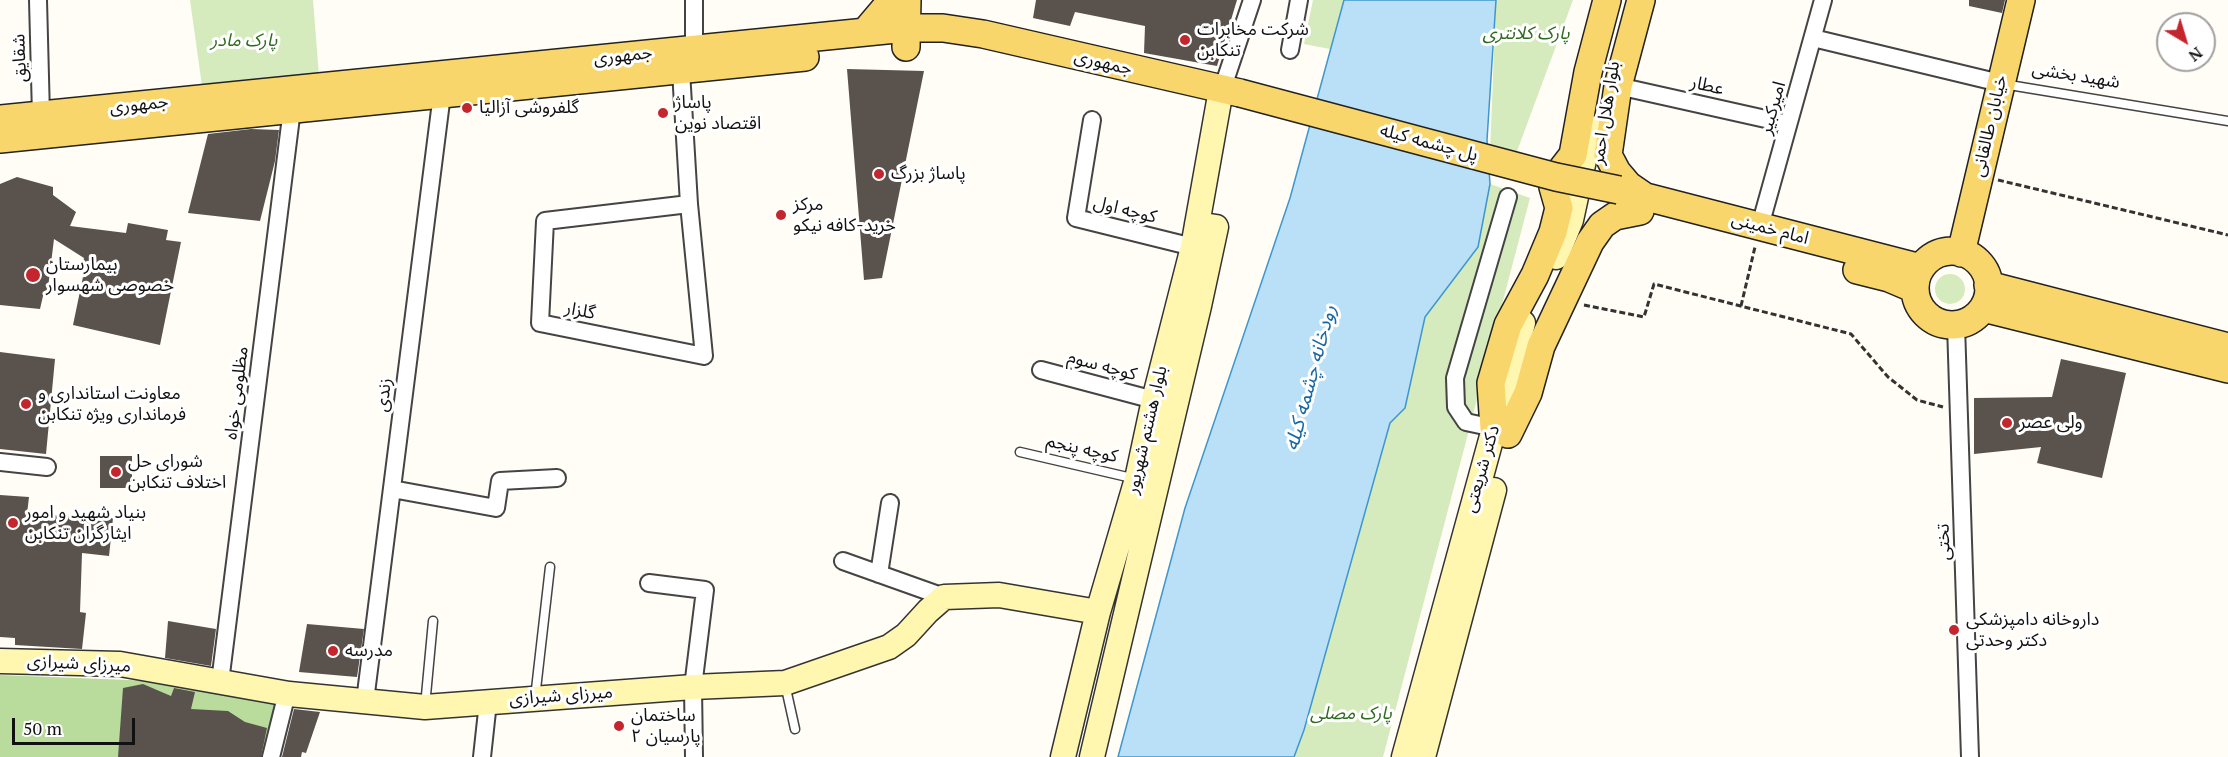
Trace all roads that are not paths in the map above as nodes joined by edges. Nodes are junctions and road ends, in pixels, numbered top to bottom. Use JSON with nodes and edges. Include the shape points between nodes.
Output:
{"nodes":[{"id":1,"x":38,"y":0,"type":"edge"},
{"id":2,"x":694,"y":0,"type":"edge"},
{"id":3,"x":888,"y":0,"type":"edge"},
{"id":4,"x":908,"y":0,"type":"edge"},
{"id":5,"x":1252,"y":0,"type":"edge"},
{"id":6,"x":1299,"y":0,"type":"edge"},
{"id":7,"x":1607,"y":0,"type":"edge"},
{"id":8,"x":1618,"y":0,"type":"edge"},
{"id":9,"x":1630,"y":0,"type":"edge"},
{"id":10,"x":1641,"y":0,"type":"edge"},
{"id":11,"x":1822,"y":0,"type":"edge"},
{"id":12,"x":2021,"y":0,"type":"edge"},
{"id":13,"x":865,"y":32,"type":"junction"},
{"id":14,"x":906,"y":38,"type":"junction"},
{"id":15,"x":1813,"y":38,"type":"junction"},
{"id":16,"x":1290,"y":50,"type":"dead end"},
{"id":17,"x":687,"y":60,"type":"junction"},
{"id":18,"x":2000,"y":83,"type":"junction"},
{"id":19,"x":1618,"y":86,"type":"junction"},
{"id":20,"x":442,"y":94,"type":"junction"},
{"id":21,"x":1229,"y":97,"type":"junction"},
{"id":22,"x":292,"y":109,"type":"junction"},
{"id":23,"x":41,"y":115,"type":"junction"},
{"id":24,"x":0,"y":119,"type":"edge"},
{"id":25,"x":1092,"y":120,"type":"dead end"},
{"id":26,"x":2228,"y":121,"type":"edge"},
{"id":27,"x":1788,"y":124,"type":"junction"},
{"id":28,"x":0,"y":139,"type":"edge"},
{"id":29,"x":1600,"y":193,"type":"junction"},
{"id":30,"x":1508,"y":197,"type":"dead end"},
{"id":31,"x":689,"y":204,"type":"junction"},
{"id":32,"x":1202,"y":233,"type":"junction"},
{"id":33,"x":1758,"y":234,"type":"junction"},
{"id":34,"x":1961,"y":253,"type":"junction"},
{"id":35,"x":1918,"y":279,"type":"junction"},
{"id":36,"x":1986,"y":297,"type":"junction"},
{"id":37,"x":1956,"y":325,"type":"junction"},
{"id":38,"x":2228,"y":347,"type":"edge"},
{"id":39,"x":2228,"y":369,"type":"edge"},
{"id":40,"x":1041,"y":370,"type":"dead end"},
{"id":41,"x":1154,"y":400,"type":"junction"},
{"id":42,"x":1501,"y":431,"type":"junction"},
{"id":43,"x":1020,"y":452,"type":"dead end"},
{"id":44,"x":0,"y":462,"type":"edge"},
{"id":45,"x":47,"y":467,"type":"dead end"},
{"id":46,"x":557,"y":478,"type":"dead end"},
{"id":47,"x":1137,"y":479,"type":"junction"},
{"id":48,"x":392,"y":489,"type":"junction"},
{"id":49,"x":890,"y":503,"type":"dead end"},
{"id":50,"x":843,"y":561,"type":"dead end"},
{"id":51,"x":550,"y":567,"type":"dead end"},
{"id":52,"x":879,"y":574,"type":"junction"},
{"id":53,"x":649,"y":583,"type":"dead end"},
{"id":54,"x":944,"y":597,"type":"junction"},
{"id":55,"x":1098,"y":612,"type":"junction"},
{"id":56,"x":433,"y":621,"type":"dead end"},
{"id":57,"x":1445,"y":638,"type":"junction"},
{"id":58,"x":0,"y":661,"type":"edge"},
{"id":59,"x":220,"y":682,"type":"junction"},
{"id":60,"x":785,"y":683,"type":"junction"},
{"id":61,"x":693,"y":687,"type":"junction"},
{"id":62,"x":289,"y":694,"type":"junction"},
{"id":63,"x":535,"y":698,"type":"junction"},
{"id":64,"x":365,"y":701,"type":"junction"},
{"id":65,"x":488,"y":702,"type":"junction"},
{"id":66,"x":425,"y":706,"type":"junction"},
{"id":67,"x":795,"y":729,"type":"dead end"},
{"id":68,"x":271,"y":757,"type":"edge"},
{"id":69,"x":482,"y":757,"type":"edge"},
{"id":70,"x":694,"y":757,"type":"edge"},
{"id":71,"x":1063,"y":757,"type":"edge"},
{"id":72,"x":1092,"y":757,"type":"edge"},
{"id":73,"x":1404,"y":757,"type":"edge"},
{"id":74,"x":1423,"y":757,"type":"edge"},
{"id":75,"x":1970,"y":757,"type":"edge"}],
"edges":[{"from":1,"to":23,"type":"street","name":"شقایق"},
{"from":2,"to":17,"type":"street","name":"گلزار"},
{"from":3,"to":13,"type":"main road"},
{"from":4,"to":14,"type":"main road"},
{"from":5,"to":21,"type":"street"},
{"from":6,"to":16,"type":"street"},
{"from":7,"to":29,"type":"main road","via":[[1588,72],[1573,154]]},
{"from":8,"to":29,"type":"street","name":"بلوار هلال احمر","via":[[1598,87]]},
{"from":9,"to":29,"type":"street","name":"بلوار هلال احمر","via":[[1606,88]]},
{"from":10,"to":19,"type":"main road"},
{"from":11,"to":15,"type":"street","name":"امیرکبیر"},
{"from":12,"to":18,"type":"main road","name":"خیابان طالقانی"},
{"from":13,"to":14,"type":"main road","name":"جمهوری"},
{"from":13,"to":17,"type":"main road","name":"جمهوری"},
{"from":14,"to":17,"type":"main road","name":"جمهوری"},
{"from":14,"to":21,"type":"main road","name":"جمهوری","via":[[944,28],[983,34]]},
{"from":15,"to":18,"type":"street","name":"شهید بخشی"},
{"from":15,"to":27,"type":"street","name":"امیرکبیر"},
{"from":17,"to":20,"type":"main road","name":"جمهوری"},
{"from":17,"to":23,"type":"main road","name":"جمهوری"},
{"from":17,"to":31,"type":"street","name":"گلزار"},
{"from":18,"to":26,"type":"lane","name":"شهید بخشی"},
{"from":18,"to":34,"type":"main road","name":"خیابان طالقانی"},
{"from":19,"to":27,"type":"street","name":"عطار"},
{"from":19,"to":29,"type":"main road","via":[[1608,155],[1628,185]]},
{"from":20,"to":22,"type":"main road","name":"جمهوری"},
{"from":20,"to":48,"type":"street","name":"زندی"},
{"from":21,"to":29,"type":"main road","name":"پل چشمه کیله"},
{"from":21,"to":32,"type":"street","name":"بلوار هشتم شهریور"},
{"from":22,"to":28,"type":"main road","name":"جمهوری"},
{"from":22,"to":59,"type":"street","name":"مظلومی خواه"},
{"from":23,"to":24,"type":"main road","name":"جمهوری"},
{"from":25,"to":32,"type":"street","name":"کوچه اول","via":[[1076,218]]},
{"from":27,"to":33,"type":"street","name":"امیرکبیر"},
{"from":29,"to":33,"type":"main road","name":"امام خمینی"},
{"from":29,"to":42,"type":"street","name":"دکتر شریعتی","via":[[1533,333]]},
{"from":29,"to":42,"type":"main road","via":[[1615,216],[1602,225],[1590,242],[1541,346],[1528,393]]},
{"from":29,"to":42,"type":"main road","via":[[1559,208],[1535,275],[1508,325],[1491,383]]},
{"from":30,"to":42,"type":"street","via":[[1455,378],[1456,406],[1466,422]]},
{"from":31,"to":31,"type":"street","name":"گلزار","via":[[704,356],[540,323],[545,221]]},
{"from":32,"to":41,"type":"street","name":"بلوار هشتم شهریور"},
{"from":32,"to":72,"type":"street","name":"بلوار هشتم شهریور","via":[[1196,318]]},
{"from":33,"to":35,"type":"main road","name":"امام خمینی"},
{"from":34,"to":35,"type":"main road","via":[[1938,254],[1929,260]]},
{"from":34,"to":36,"type":"main road","via":[[1971,257],[1986,274]]},
{"from":35,"to":37,"type":"main road","via":[[1917,301],[1922,310],[1940,324]]},
{"from":36,"to":37,"type":"main road","via":[[1974,317]]},
{"from":36,"to":38,"type":"main road"},
{"from":36,"to":39,"type":"main road"},
{"from":37,"to":75,"type":"street","name":"تختی"},
{"from":40,"to":41,"type":"street","name":"کوچه سوم"},
{"from":41,"to":47,"type":"street","name":"بلوار هشتم شهریور"},
{"from":42,"to":57,"type":"street","name":"دکتر شریعتی"},
{"from":43,"to":47,"type":"lane","name":"کوچه پنجم"},
{"from":44,"to":45,"type":"street"},
{"from":46,"to":48,"type":"street","via":[[500,481],[496,508]]},
{"from":47,"to":55,"type":"street","name":"بلوار هشتم شهریور"},
{"from":48,"to":64,"type":"street","name":"زندی"},
{"from":49,"to":52,"type":"street"},
{"from":50,"to":52,"type":"street"},
{"from":51,"to":63,"type":"lane"},
{"from":52,"to":54,"type":"street"},
{"from":53,"to":61,"type":"street","via":[[705,590]]},
{"from":54,"to":55,"type":"street","via":[[999,595]]},
{"from":54,"to":60,"type":"street","name":"میرزای شیرازی","via":[[889,647]]},
{"from":55,"to":71,"type":"street","name":"بلوار هشتم شهریور"},
{"from":56,"to":66,"type":"lane"},
{"from":57,"to":73,"type":"street","name":"دکتر شریعتی"},
{"from":57,"to":74,"type":"street","name":"دکتر شریعتی"},
{"from":58,"to":59,"type":"street","name":"میرزای شیرازی","via":[[120,664]]},
{"from":59,"to":62,"type":"street","name":"میرزای شیرازی"},
{"from":60,"to":61,"type":"street","name":"میرزای شیرازی"},
{"from":60,"to":67,"type":"lane"},
{"from":61,"to":63,"type":"street","name":"میرزای شیرازی"},
{"from":61,"to":70,"type":"street"},
{"from":62,"to":64,"type":"street","name":"میرزای شیرازی"},
{"from":62,"to":68,"type":"street"},
{"from":63,"to":65,"type":"street","name":"میرزای شیرازی"},
{"from":64,"to":66,"type":"street","name":"میرزای شیرازی"},
{"from":65,"to":66,"type":"street","name":"میرزای شیرازی"},
{"from":65,"to":69,"type":"street"}]}
